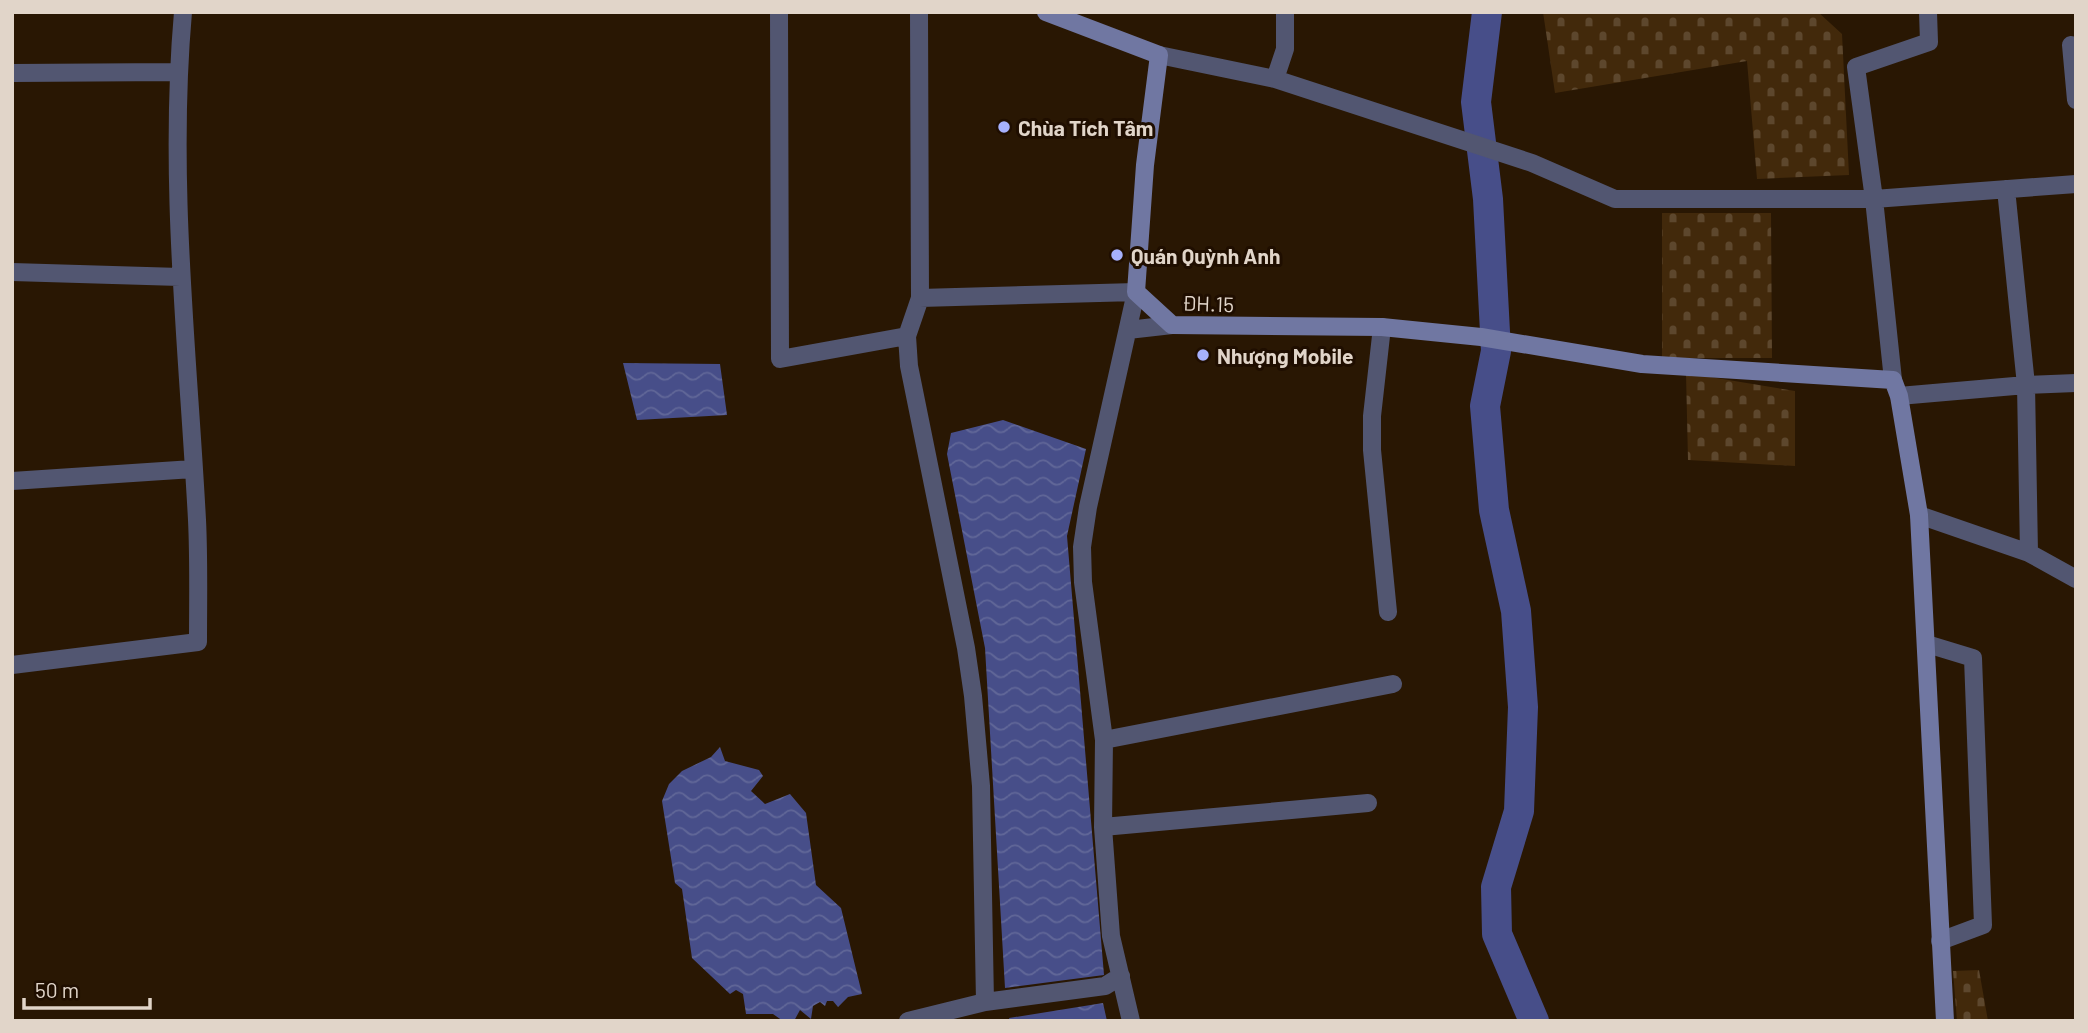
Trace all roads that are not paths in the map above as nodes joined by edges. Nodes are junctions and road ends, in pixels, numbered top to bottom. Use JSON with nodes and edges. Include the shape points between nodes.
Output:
{"nodes":[{"id":1,"x":183,"y":12,"type":"edge"},
{"id":2,"x":779,"y":12,"type":"edge"},
{"id":3,"x":919,"y":12,"type":"edge"},
{"id":4,"x":1046,"y":12,"type":"edge"},
{"id":5,"x":1285,"y":12,"type":"edge"},
{"id":6,"x":1928,"y":12,"type":"edge"},
{"id":7,"x":2071,"y":46,"type":"dead end"},
{"id":8,"x":1159,"y":55,"type":"junction"},
{"id":9,"x":177,"y":72,"type":"junction"},
{"id":10,"x":12,"y":73,"type":"edge"},
{"id":11,"x":1275,"y":79,"type":"junction"},
{"id":12,"x":2076,"y":100,"type":"edge"},
{"id":13,"x":2076,"y":184,"type":"edge"},
{"id":14,"x":2006,"y":189,"type":"junction"},
{"id":15,"x":1874,"y":200,"type":"junction"},
{"id":16,"x":12,"y":272,"type":"edge"},
{"id":17,"x":180,"y":277,"type":"junction"},
{"id":18,"x":1136,"y":292,"type":"junction"},
{"id":19,"x":920,"y":298,"type":"junction"},
{"id":20,"x":1172,"y":325,"type":"junction"},
{"id":21,"x":1382,"y":327,"type":"junction"},
{"id":22,"x":1128,"y":330,"type":"junction"},
{"id":23,"x":907,"y":336,"type":"junction"},
{"id":24,"x":2076,"y":383,"type":"edge"},
{"id":25,"x":2026,"y":385,"type":"junction"},
{"id":26,"x":1896,"y":388,"type":"junction"},
{"id":27,"x":193,"y":469,"type":"junction"},
{"id":28,"x":12,"y":481,"type":"edge"},
{"id":29,"x":1919,"y":515,"type":"junction"},
{"id":30,"x":2029,"y":553,"type":"junction"},
{"id":31,"x":2076,"y":579,"type":"edge"},
{"id":32,"x":1388,"y":612,"type":"dead end"},
{"id":33,"x":1927,"y":643,"type":"junction"},
{"id":34,"x":12,"y":665,"type":"edge"},
{"id":35,"x":1393,"y":684,"type":"dead end"},
{"id":36,"x":1104,"y":740,"type":"junction"},
{"id":37,"x":1368,"y":803,"type":"dead end"},
{"id":38,"x":1103,"y":827,"type":"junction"},
{"id":39,"x":1940,"y":941,"type":"junction"},
{"id":40,"x":1121,"y":976,"type":"junction"},
{"id":41,"x":985,"y":1002,"type":"junction"},
{"id":42,"x":908,"y":1021,"type":"edge"},
{"id":43,"x":1131,"y":1021,"type":"edge"},
{"id":44,"x":1945,"y":1021,"type":"edge"}],
"edges":[{"from":1,"to":9,"type":"street"},
{"from":2,"to":23,"type":"street","via":[[779,359]]},
{"from":3,"to":19,"type":"street"},
{"from":4,"to":8,"type":"main road"},
{"from":5,"to":11,"type":"street","via":[[1285,50]]},
{"from":6,"to":15,"type":"street","via":[[1929,42],[1856,67]]},
{"from":7,"to":12,"type":"street"},
{"from":8,"to":11,"type":"street"},
{"from":8,"to":18,"type":"main road","via":[[1144,165]]},
{"from":9,"to":10,"type":"street"},
{"from":9,"to":17,"type":"street"},
{"from":11,"to":15,"type":"street","via":[[1532,163],[1615,199]]},
{"from":13,"to":14,"type":"street"},
{"from":14,"to":15,"type":"street"},
{"from":14,"to":25,"type":"street"},
{"from":15,"to":26,"type":"street"},
{"from":16,"to":17,"type":"street"},
{"from":17,"to":27,"type":"street"},
{"from":18,"to":19,"type":"street"},
{"from":18,"to":20,"type":"main road","name":"ĐH.15","number":"ĐH.15"},
{"from":18,"to":22,"type":"street"},
{"from":19,"to":23,"type":"street"},
{"from":20,"to":21,"type":"main road","name":"ĐH.15","number":"ĐH.15"},
{"from":20,"to":22,"type":"street"},
{"from":21,"to":26,"type":"main road","name":"ĐH.15","number":"ĐH.15","via":[[1482,337],[1642,364]]},
{"from":21,"to":32,"type":"street","via":[[1372,450]]},
{"from":22,"to":36,"type":"street","via":[[1082,547]]},
{"from":23,"to":41,"type":"street","via":[[913,391],[975,709]]},
{"from":24,"to":25,"type":"street"},
{"from":25,"to":26,"type":"street"},
{"from":25,"to":30,"type":"street"},
{"from":26,"to":29,"type":"main road"},
{"from":27,"to":28,"type":"street"},
{"from":27,"to":34,"type":"street","via":[[198,642]]},
{"from":29,"to":30,"type":"street"},
{"from":29,"to":33,"type":"main road"},
{"from":30,"to":31,"type":"street"},
{"from":33,"to":39,"type":"main road"},
{"from":33,"to":39,"type":"street","via":[[1973,659],[1983,925]]},
{"from":35,"to":36,"type":"street"},
{"from":36,"to":38,"type":"street"},
{"from":37,"to":38,"type":"street"},
{"from":38,"to":40,"type":"street","via":[[1111,936]]},
{"from":39,"to":44,"type":"main road"},
{"from":40,"to":41,"type":"street","via":[[1105,986]]},
{"from":40,"to":43,"type":"street"},
{"from":41,"to":42,"type":"street"}]}
